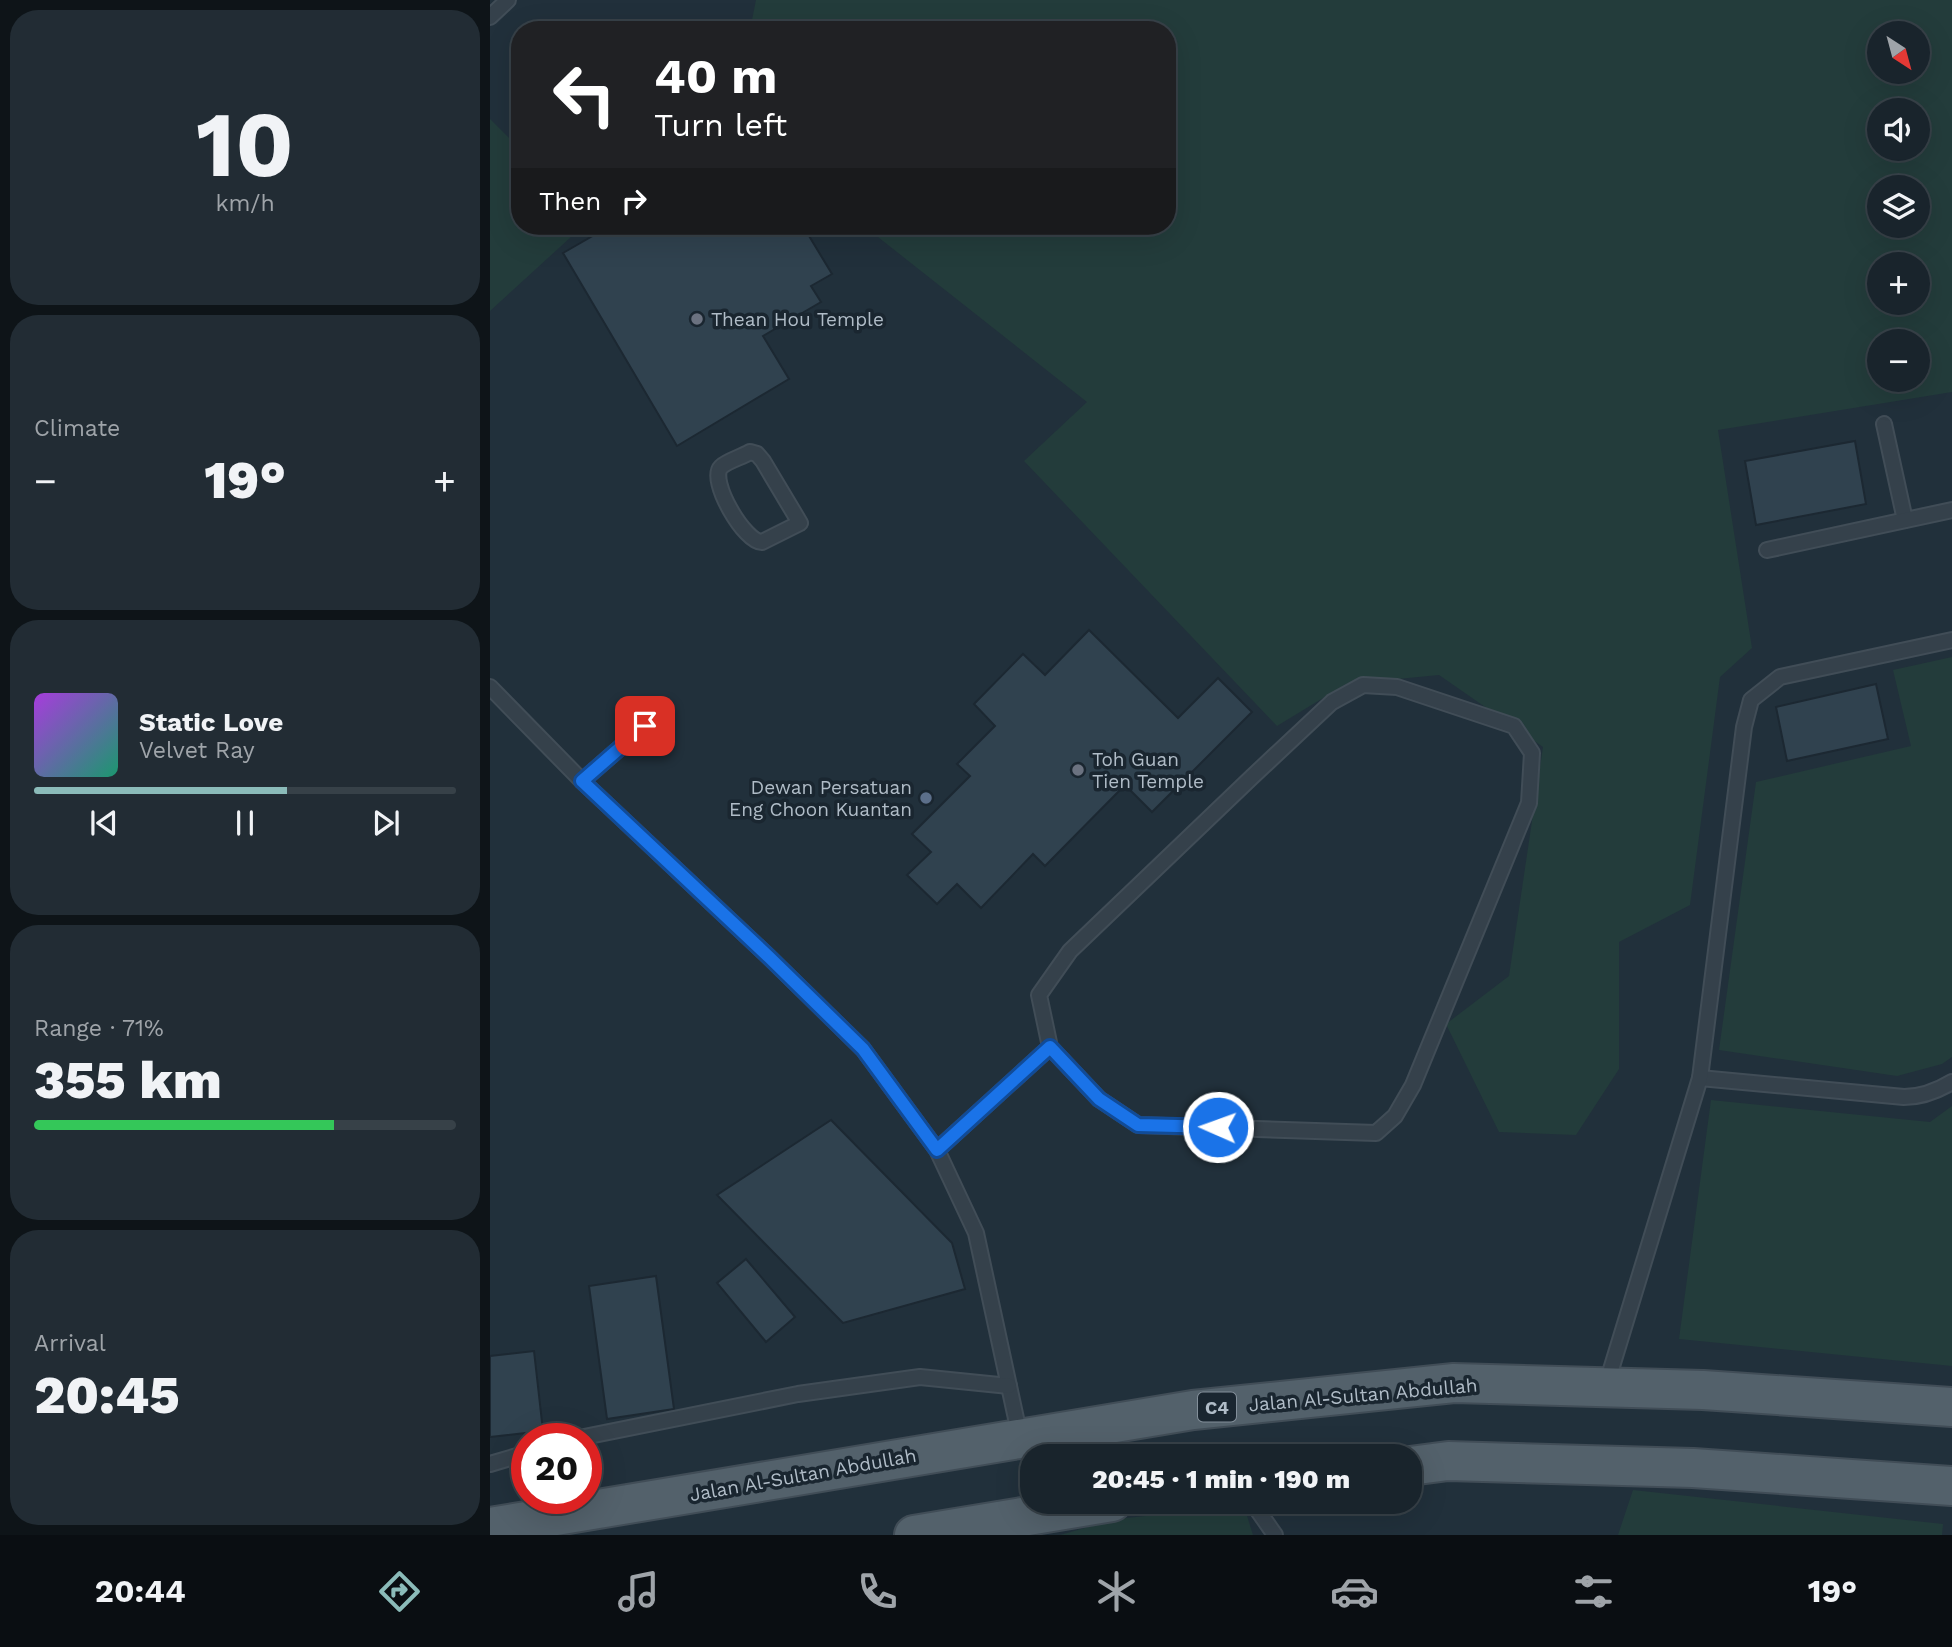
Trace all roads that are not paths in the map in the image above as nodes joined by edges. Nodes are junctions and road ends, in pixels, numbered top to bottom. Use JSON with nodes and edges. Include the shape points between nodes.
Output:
{"nodes":[{"id":1,"x":508,"y":0,"type":"edge"},
{"id":2,"x":490,"y":17,"type":"edge"},
{"id":3,"x":1884,"y":424,"type":"dead end"},
{"id":4,"x":1952,"y":510,"type":"edge"},
{"id":5,"x":1905,"y":520,"type":"junction"},
{"id":6,"x":800,"y":523,"type":"joint"},
{"id":7,"x":1767,"y":550,"type":"dead end"},
{"id":8,"x":1952,"y":640,"type":"edge"},
{"id":9,"x":490,"y":687,"type":"edge"},
{"id":10,"x":645,"y":726,"type":"dead end"},
{"id":11,"x":582,"y":781,"type":"junction"},
{"id":12,"x":1050,"y":1047,"type":"junction"},
{"id":13,"x":1700,"y":1078,"type":"junction"},
{"id":14,"x":1952,"y":1082,"type":"edge"},
{"id":15,"x":937,"y":1150,"type":"junction"},
{"id":16,"x":1009,"y":1386,"type":"junction"},
{"id":17,"x":1606,"y":1387,"type":"junction"},
{"id":18,"x":1952,"y":1407,"type":"edge"},
{"id":19,"x":602,"y":1433,"type":"edge"},
{"id":20,"x":1020,"y":1437,"type":"junction"},
{"id":21,"x":511,"y":1458,"type":"edge"},
{"id":22,"x":490,"y":1464,"type":"edge"},
{"id":23,"x":1422,"y":1464,"type":"edge"},
{"id":24,"x":1952,"y":1486,"type":"edge"},
{"id":25,"x":1040,"y":1514,"type":"edge"},
{"id":26,"x":1260,"y":1514,"type":"edge"},
{"id":27,"x":490,"y":1527,"type":"edge"},
{"id":28,"x":914,"y":1535,"type":"edge"},
{"id":29,"x":1275,"y":1535,"type":"edge"}],
"edges":[{"from":1,"to":2,"type":"lane"},
{"from":3,"to":5,"type":"lane"},
{"from":4,"to":5,"type":"lane"},
{"from":5,"to":7,"type":"lane"},
{"from":6,"to":6,"type":"lane","via":[[756,542],[731,511],[719,486],[721,467],[757,454]]},
{"from":8,"to":13,"type":"lane","via":[[1780,677],[1751,700]]},
{"from":9,"to":11,"type":"lane"},
{"from":10,"to":11,"type":"lane"},
{"from":11,"to":15,"type":"lane","via":[[863,1049]]},
{"from":12,"to":12,"type":"lane","via":[[1039,995],[1070,951],[1332,702],[1363,685],[1397,687],[1514,726],[1532,753],[1529,803],[1413,1085],[1395,1116],[1376,1133],[1138,1125],[1099,1099]]},
{"from":12,"to":15,"type":"lane"},
{"from":13,"to":14,"type":"lane","via":[[1904,1097],[1916,1097]]},
{"from":13,"to":17,"type":"lane"},
{"from":15,"to":16,"type":"lane","via":[[976,1233]]},
{"from":16,"to":19,"type":"lane","via":[[920,1377],[798,1394]]},
{"from":16,"to":20,"type":"lane"},
{"from":17,"to":18,"type":"main road","name":"Jalan Al-Sultan Abdullah","number":"C4"},
{"from":17,"to":20,"type":"main road","name":"Jalan Al-Sultan Abdullah","number":"C4","via":[[1454,1383],[1193,1410]]},
{"from":20,"to":27,"type":"main road","name":"Jalan Al-Sultan Abdullah","number":"C4"},
{"from":21,"to":22,"type":"lane"},
{"from":23,"to":24,"type":"main road","via":[[1448,1461],[1693,1468]]},
{"from":25,"to":28,"type":"main road"},
{"from":26,"to":29,"type":"lane"}]}
